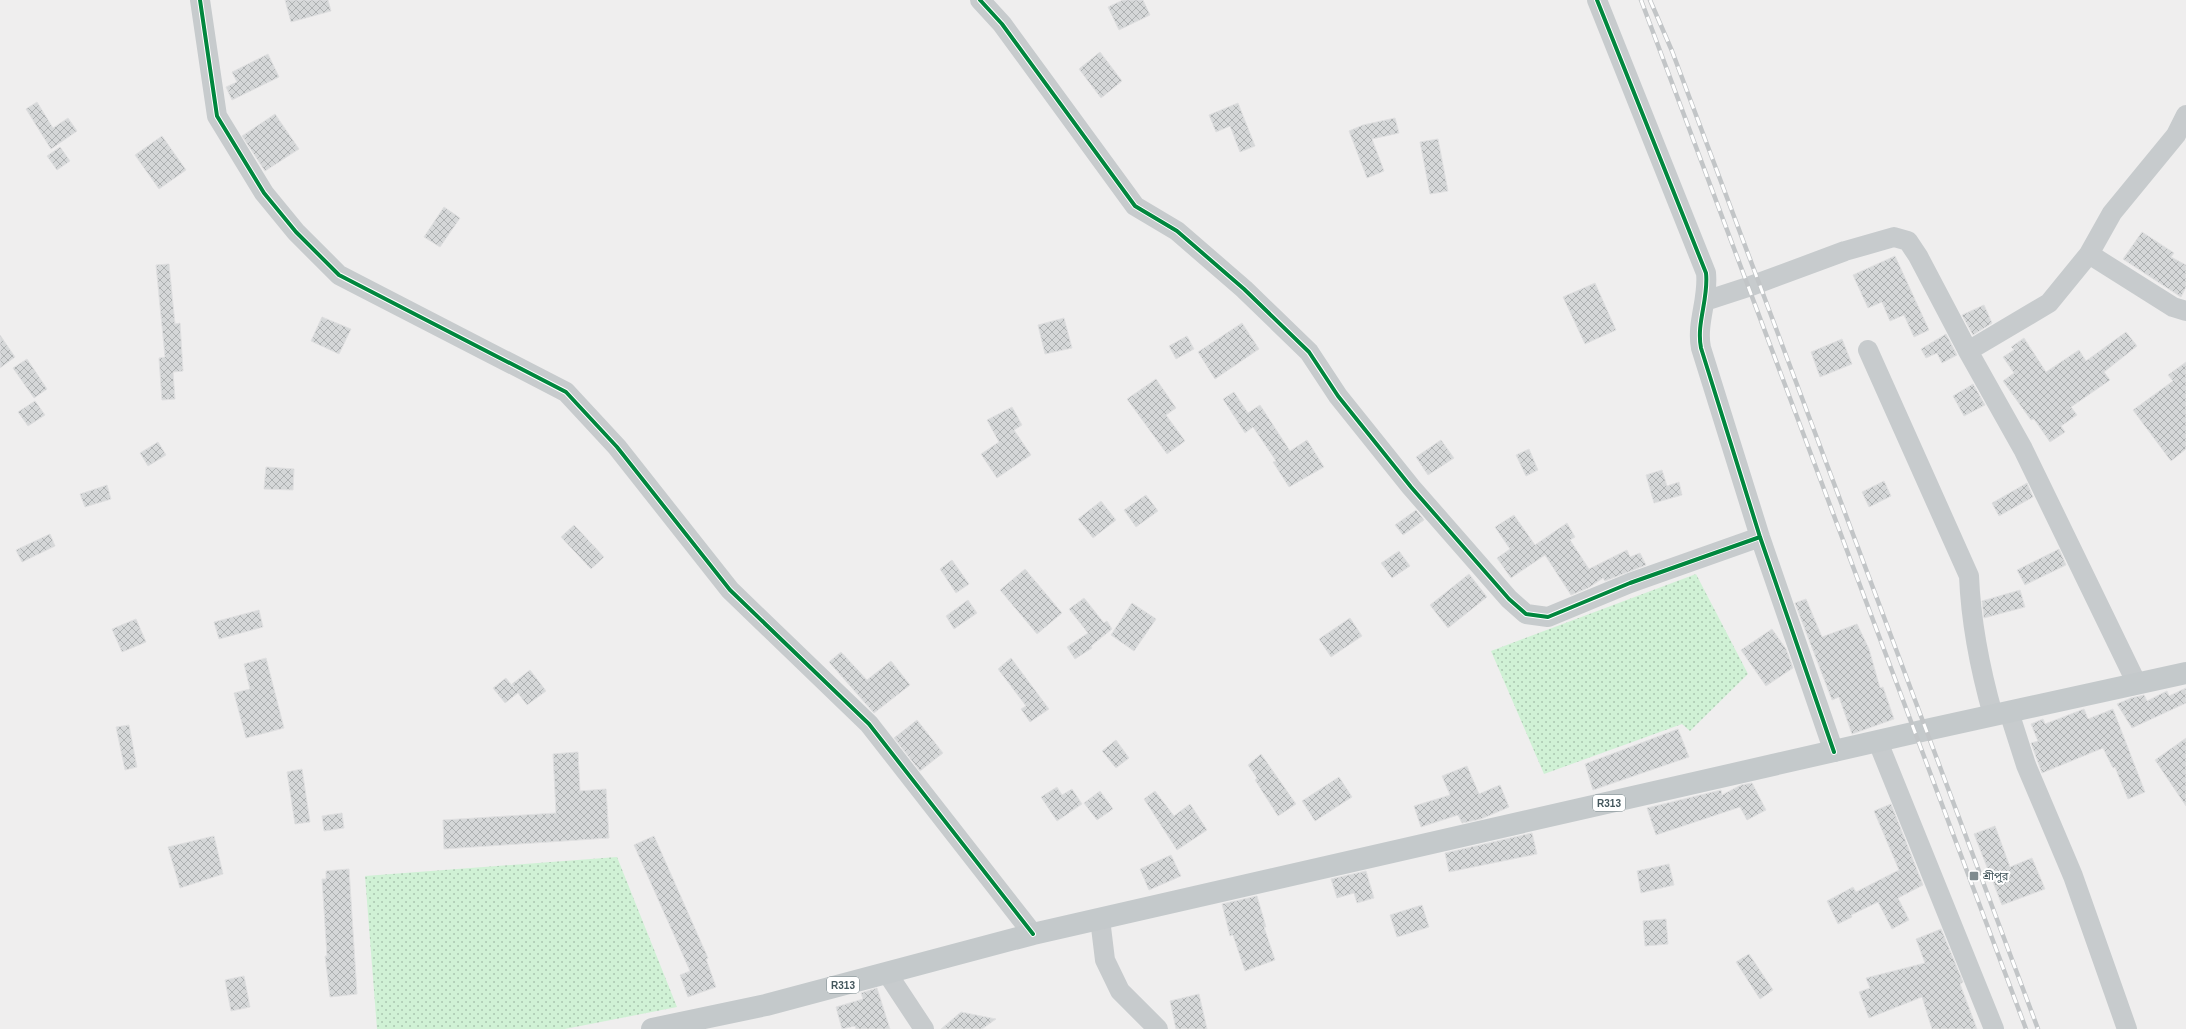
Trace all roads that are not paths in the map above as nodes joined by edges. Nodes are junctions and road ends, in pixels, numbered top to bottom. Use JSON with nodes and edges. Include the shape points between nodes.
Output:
{"nodes":[{"id":1,"x":200,"y":0,"type":"edge"},
{"id":2,"x":980,"y":0,"type":"edge"},
{"id":3,"x":1597,"y":0,"type":"edge"},
{"id":4,"x":2186,"y":115,"type":"edge"},
{"id":5,"x":2089,"y":254,"type":"junction"},
{"id":6,"x":1705,"y":301,"type":"junction"},
{"id":7,"x":2186,"y":311,"type":"edge"},
{"id":8,"x":1868,"y":350,"type":"dead end"},
{"id":9,"x":1968,"y":351,"type":"junction"},
{"id":10,"x":1760,"y":537,"type":"junction"},
{"id":11,"x":2186,"y":673,"type":"edge"},
{"id":12,"x":2137,"y":684,"type":"junction"},
{"id":13,"x":2001,"y":714,"type":"junction"},
{"id":14,"x":1878,"y":742,"type":"junction"},
{"id":15,"x":1834,"y":752,"type":"junction"},
{"id":16,"x":1100,"y":919,"type":"junction"},
{"id":17,"x":1033,"y":934,"type":"junction"},
{"id":18,"x":886,"y":973,"type":"junction"},
{"id":19,"x":652,"y":1029,"type":"edge"},
{"id":20,"x":924,"y":1029,"type":"edge"},
{"id":21,"x":1158,"y":1029,"type":"edge"},
{"id":22,"x":1994,"y":1029,"type":"edge"},
{"id":23,"x":2127,"y":1029,"type":"edge"}],
"edges":[{"from":1,"to":17,"type":"street","via":[[217,116],[264,192],[296,232],[339,275],[566,392],[617,447],[730,590],[869,724]]},
{"from":2,"to":10,"type":"street","via":[[1002,24],[1135,206],[1177,231],[1244,289],[1309,352],[1338,396],[1411,487],[1509,599],[1526,614],[1548,618],[1630,583]]},
{"from":3,"to":6,"type":"street","via":[[1706,273]]},
{"from":4,"to":5,"type":"street","via":[[2176,135],[2112,213]]},
{"from":5,"to":7,"type":"street","via":[[2173,307]]},
{"from":5,"to":9,"type":"street","via":[[2049,304]]},
{"from":6,"to":9,"type":"street","via":[[1894,236],[1908,241],[1918,256]]},
{"from":6,"to":10,"type":"street","via":[[1700,332],[1701,348]]},
{"from":8,"to":13,"type":"street","via":[[1969,576],[1973,627],[1982,676]]},
{"from":9,"to":12,"type":"street","via":[[2026,456]]},
{"from":10,"to":15,"type":"street"},
{"from":11,"to":12,"type":"main road","number":"R313"},
{"from":12,"to":13,"type":"main road","number":"R313"},
{"from":13,"to":14,"type":"main road","number":"R313"},
{"from":13,"to":23,"type":"street","via":[[2026,765],[2073,876]]},
{"from":14,"to":15,"type":"main road","number":"R313"},
{"from":14,"to":22,"type":"street"},
{"from":15,"to":16,"type":"main road","number":"R313"},
{"from":16,"to":17,"type":"main road","number":"R313"},
{"from":16,"to":21,"type":"street","via":[[1105,960],[1120,991]]},
{"from":17,"to":18,"type":"main road","number":"R313"},
{"from":18,"to":19,"type":"main road","number":"R313","via":[[766,1005]]},
{"from":18,"to":20,"type":"street"}]}
